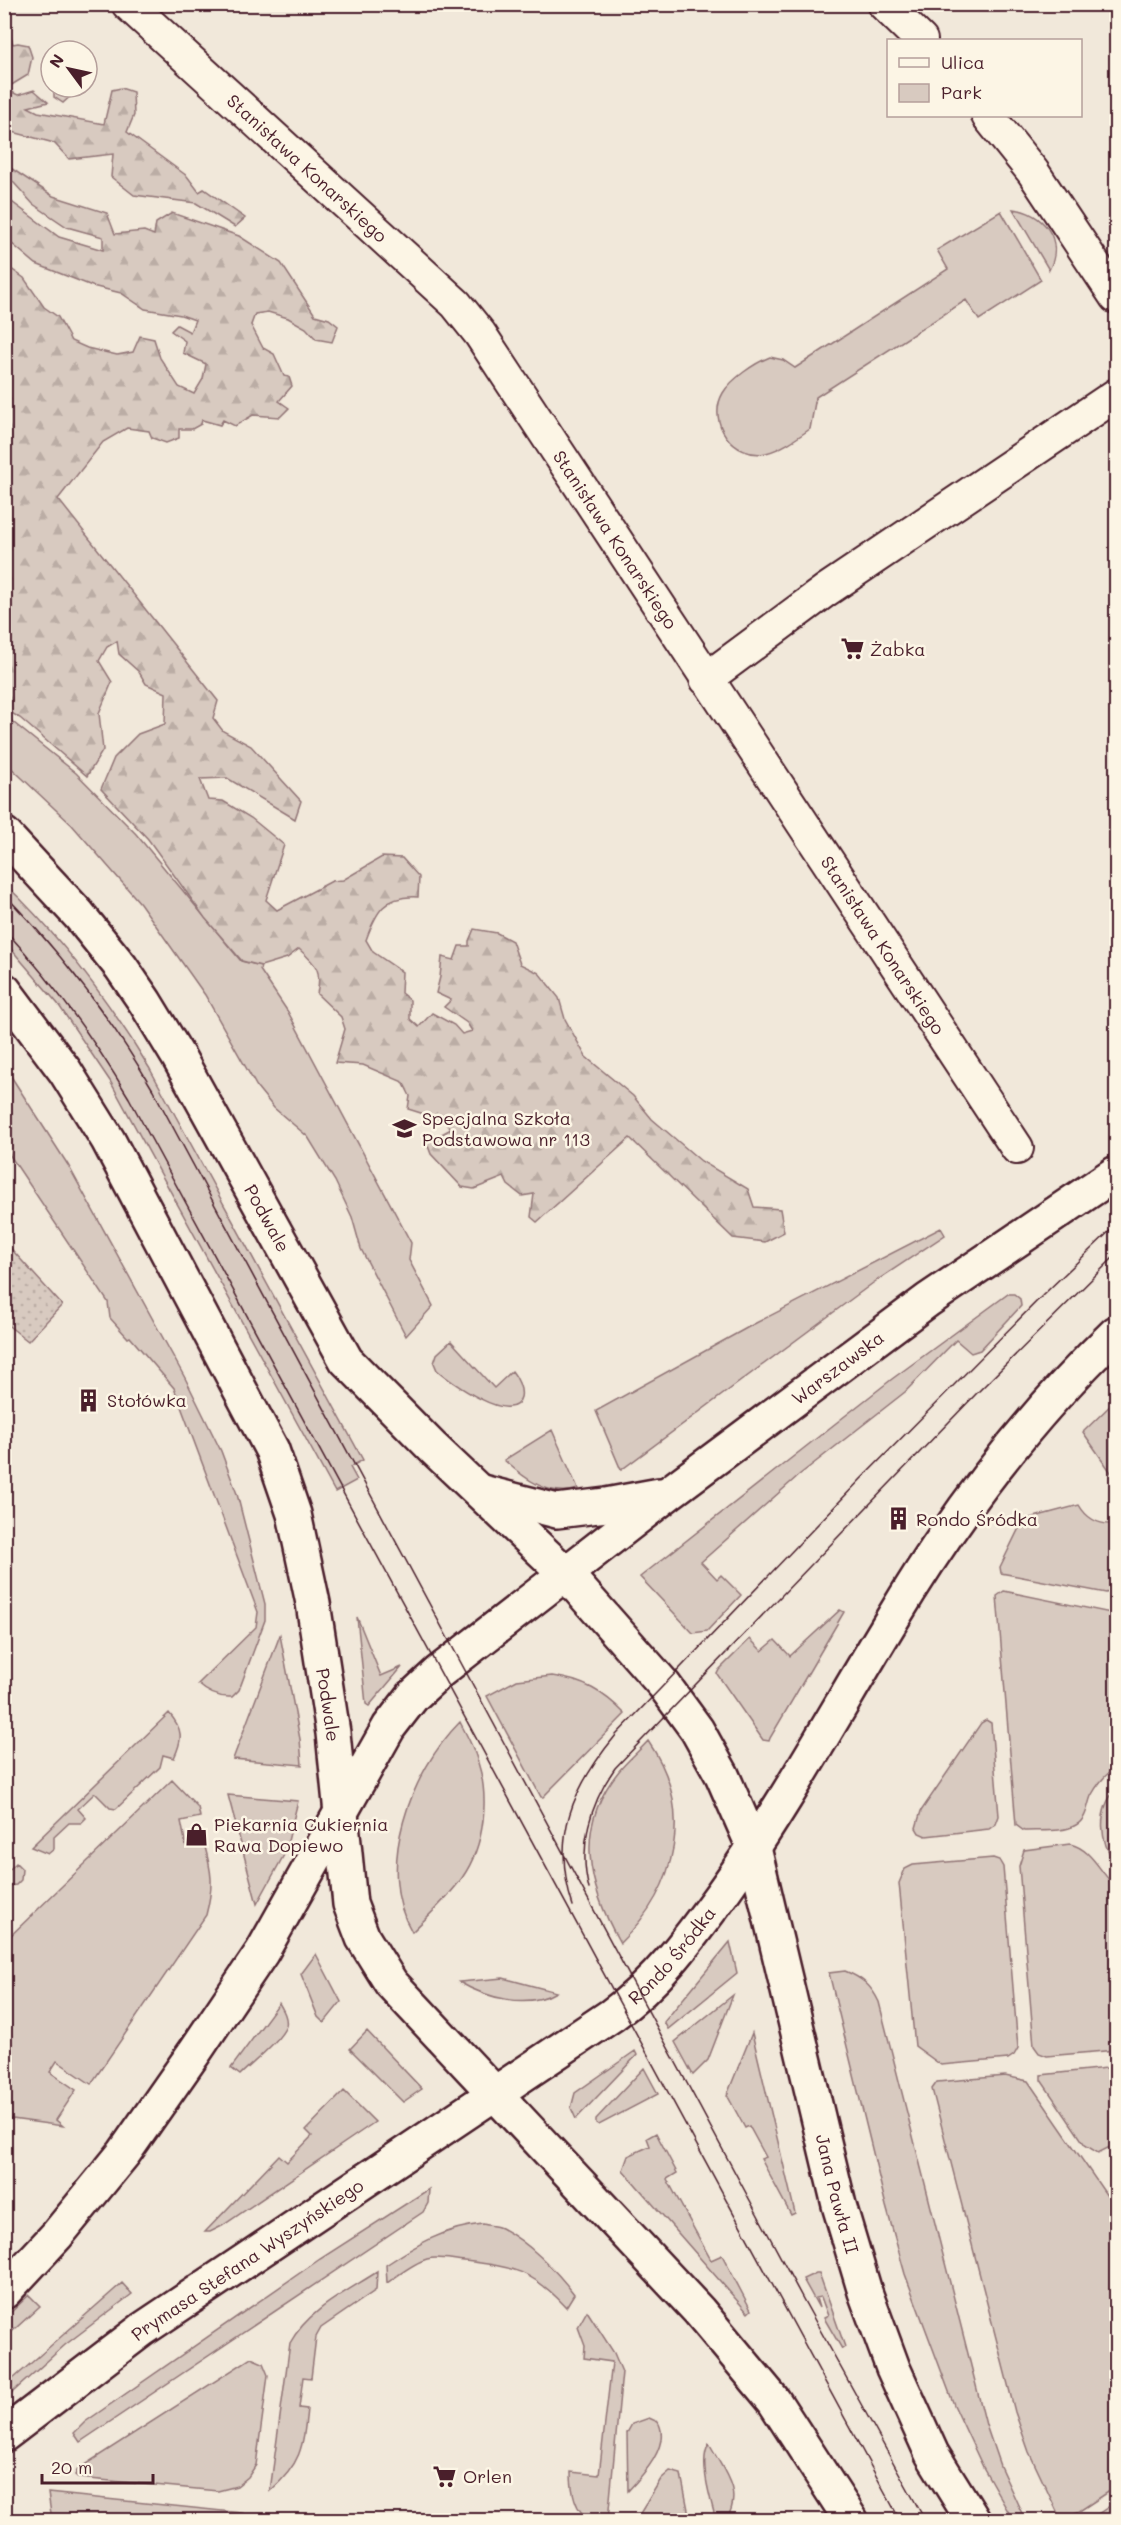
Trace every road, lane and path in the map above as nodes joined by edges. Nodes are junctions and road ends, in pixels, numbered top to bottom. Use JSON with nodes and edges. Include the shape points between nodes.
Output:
{"nodes":[{"id":1,"x":128,"y":4,"type":"edge"},
{"id":2,"x":884,"y":4,"type":"edge"},
{"id":3,"x":920,"y":39,"type":"edge"},
{"id":4,"x":989,"y":117,"type":"edge"},
{"id":5,"x":1116,"y":297,"type":"edge"},
{"id":6,"x":1116,"y":395,"type":"edge"},
{"id":7,"x":706,"y":679,"type":"junction"},
{"id":8,"x":4,"y":834,"type":"edge"},
{"id":9,"x":4,"y":990,"type":"edge"},
{"id":10,"x":1017,"y":1148,"type":"dead end"},
{"id":11,"x":1116,"y":1173,"type":"edge"},
{"id":12,"x":1116,"y":1333,"type":"edge"},
{"id":13,"x":480,"y":1491,"type":"junction"},
{"id":14,"x":669,"y":1493,"type":"junction"},
{"id":15,"x":565,"y":1573,"type":"junction"},
{"id":16,"x":340,"y":1813,"type":"junction"},
{"id":17,"x":754,"y":1848,"type":"junction"},
{"id":18,"x":495,"y":2092,"type":"junction"},
{"id":19,"x":4,"y":2292,"type":"edge"},
{"id":20,"x":4,"y":2435,"type":"edge"},
{"id":21,"x":851,"y":2520,"type":"edge"},
{"id":22,"x":973,"y":2520,"type":"edge"}],
"edges":[{"from":1,"to":7,"type":"street","name":"Stanisława Konarskiego","via":[[456,304],[480,334]]},
{"from":2,"to":3,"type":"street"},
{"from":4,"to":5,"type":"street","via":[[1033,172]]},
{"from":6,"to":7,"type":"street","via":[[825,591]]},
{"from":7,"to":10,"type":"street","name":"Stanisława Konarskiego"},
{"from":8,"to":13,"type":"main road","name":"Podwale","via":[[79,915],[145,1002],[346,1360]]},
{"from":9,"to":16,"type":"main road","name":"Podwale","via":[[65,1071],[108,1140],[272,1450],[294,1514],[313,1603],[333,1733]]},
{"from":11,"to":14,"type":"main road","name":"Warszawska","via":[[928,1300]]},
{"from":12,"to":17,"type":"main road","via":[[1050,1402],[973,1496],[909,1591]]},
{"from":13,"to":14,"type":"main road","via":[[557,1511]]},
{"from":13,"to":15,"type":"main road","name":"Podwale"},
{"from":14,"to":15,"type":"main road","name":"Warszawska"},
{"from":15,"to":16,"type":"main road","via":[[413,1696],[389,1727]]},
{"from":15,"to":17,"type":"main road","via":[[664,1685],[697,1730]]},
{"from":16,"to":18,"type":"main road","via":[[350,1904],[363,1938],[391,1983]]},
{"from":16,"to":19,"type":"main road","via":[[262,1952],[124,2153]]},
{"from":17,"to":18,"type":"main road","name":"Rondo Śródka","via":[[693,1934],[639,1994]]},
{"from":17,"to":22,"type":"main road","name":"Jana Pawła II","via":[[839,2205],[865,2292],[893,2368],[933,2454]]},
{"from":18,"to":20,"type":"main road","name":"Prymasa Stefana Wyszyńskiego","via":[[143,2330]]},
{"from":18,"to":21,"type":"main road","via":[[706,2320],[774,2401]]}]}
